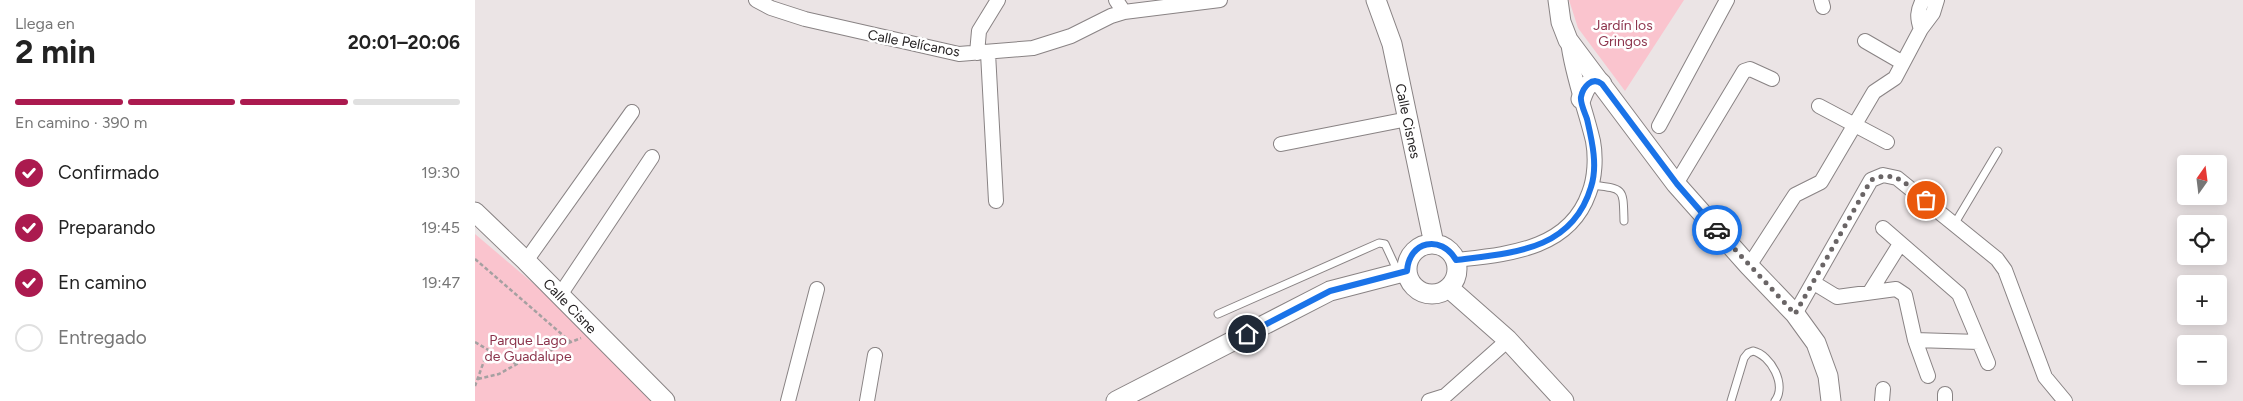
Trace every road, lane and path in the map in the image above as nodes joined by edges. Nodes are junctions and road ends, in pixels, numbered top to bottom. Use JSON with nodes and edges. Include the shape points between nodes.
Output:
{"nodes":[{"id":1,"x":755,"y":0,"type":"edge"},
{"id":2,"x":998,"y":0,"type":"edge"},
{"id":3,"x":1219,"y":0,"type":"edge"},
{"id":4,"x":1376,"y":0,"type":"edge"},
{"id":5,"x":1558,"y":0,"type":"edge"},
{"id":6,"x":1727,"y":0,"type":"edge"},
{"id":7,"x":1923,"y":0,"type":"edge"},
{"id":8,"x":1937,"y":0,"type":"edge"},
{"id":9,"x":1120,"y":6,"type":"edge"},
{"id":10,"x":1921,"y":29,"type":"junction"},
{"id":11,"x":1568,"y":40,"type":"junction"},
{"id":12,"x":1865,"y":41,"type":"dead end"},
{"id":13,"x":983,"y":53,"type":"junction"},
{"id":14,"x":1903,"y":63,"type":"junction"},
{"id":15,"x":1772,"y":79,"type":"dead end"},
{"id":16,"x":1602,"y":84,"type":"junction"},
{"id":17,"x":1581,"y":98,"type":"junction"},
{"id":18,"x":1819,"y":106,"type":"dead end"},
{"id":19,"x":632,"y":112,"type":"dead end"},
{"id":20,"x":1407,"y":119,"type":"junction"},
{"id":21,"x":1855,"y":125,"type":"junction"},
{"id":22,"x":1659,"y":126,"type":"dead end"},
{"id":23,"x":1887,"y":142,"type":"dead end"},
{"id":24,"x":1281,"y":144,"type":"dead end"},
{"id":25,"x":1998,"y":151,"type":"dead end"},
{"id":26,"x":652,"y":157,"type":"dead end"},
{"id":27,"x":1677,"y":184,"type":"junction"},
{"id":28,"x":1592,"y":185,"type":"junction"},
{"id":29,"x":996,"y":201,"type":"dead end"},
{"id":30,"x":475,"y":212,"type":"edge"},
{"id":31,"x":1624,"y":221,"type":"dead end"},
{"id":32,"x":1955,"y":223,"type":"junction"},
{"id":33,"x":1883,"y":228,"type":"dead end"},
{"id":34,"x":1434,"y":244,"type":"junction"},
{"id":35,"x":1900,"y":244,"type":"junction"},
{"id":36,"x":475,"y":259,"type":"edge"},
{"id":37,"x":526,"y":260,"type":"junction"},
{"id":38,"x":1456,"y":260,"type":"junction"},
{"id":39,"x":1749,"y":266,"type":"junction"},
{"id":40,"x":1403,"y":272,"type":"junction"},
{"id":41,"x":1814,"y":283,"type":"junction"},
{"id":42,"x":1449,"y":288,"type":"junction"},
{"id":43,"x":817,"y":289,"type":"dead end"},
{"id":44,"x":1870,"y":292,"type":"junction"},
{"id":45,"x":560,"y":295,"type":"junction"},
{"id":46,"x":1218,"y":314,"type":"dead end"},
{"id":47,"x":1795,"y":314,"type":"junction"},
{"id":48,"x":595,"y":332,"type":"junction"},
{"id":49,"x":1508,"y":340,"type":"junction"},
{"id":50,"x":1915,"y":340,"type":"junction"},
{"id":51,"x":475,"y":342,"type":"edge"},
{"id":52,"x":1979,"y":342,"type":"junction"},
{"id":53,"x":572,"y":343,"type":"junction"},
{"id":54,"x":490,"y":351,"type":"junction"},
{"id":55,"x":875,"y":355,"type":"dead end"},
{"id":56,"x":1989,"y":363,"type":"dead end"},
{"id":57,"x":517,"y":364,"type":"junction"},
{"id":58,"x":1928,"y":376,"type":"dead end"},
{"id":59,"x":478,"y":379,"type":"junction"},
{"id":60,"x":475,"y":386,"type":"edge"},
{"id":61,"x":1126,"y":399,"type":"edge"},
{"id":62,"x":665,"y":401,"type":"edge"},
{"id":63,"x":788,"y":401,"type":"edge"},
{"id":64,"x":867,"y":401,"type":"edge"},
{"id":65,"x":1429,"y":401,"type":"edge"},
{"id":66,"x":1565,"y":401,"type":"edge"},
{"id":67,"x":1731,"y":401,"type":"edge"},
{"id":68,"x":1775,"y":401,"type":"edge"},
{"id":69,"x":1831,"y":401,"type":"edge"},
{"id":70,"x":2065,"y":401,"type":"edge"}],
"edges":[{"from":1,"to":13,"type":"street","name":"Calle Pelícanos","via":[[805,19],[927,48],[959,54]]},
{"from":2,"to":13,"type":"street","via":[[979,31]]},
{"from":3,"to":9,"type":"street","name":"Calle Pelícanos"},
{"from":4,"to":20,"type":"main road","name":"Calle Cisnes","via":[[1392,44]]},
{"from":5,"to":11,"type":"main road"},
{"from":6,"to":22,"type":"street"},
{"from":7,"to":10,"type":"street","via":[[1917,19]]},
{"from":8,"to":10,"type":"street","via":[[1933,13]]},
{"from":9,"to":13,"type":"street","name":"Calle Pelícanos","via":[[1111,16],[1071,36],[1033,48]]},
{"from":10,"to":14,"type":"street"},
{"from":11,"to":16,"type":"main road"},
{"from":11,"to":17,"type":"street","via":[[1571,65]]},
{"from":12,"to":14,"type":"street"},
{"from":13,"to":29,"type":"street"},
{"from":14,"to":21,"type":"street","via":[[1895,78],[1874,92]]},
{"from":15,"to":27,"type":"street","via":[[1751,69],[1744,71]]},
{"from":16,"to":17,"type":"main road","via":[[1592,81],[1586,85]]},
{"from":16,"to":27,"type":"main road"},
{"from":17,"to":28,"type":"street","via":[[1593,142]]},
{"from":18,"to":21,"type":"street"},
{"from":19,"to":37,"type":"street"},
{"from":20,"to":24,"type":"street"},
{"from":20,"to":34,"type":"main road","name":"Calle Cisnes"},
{"from":21,"to":23,"type":"street"},
{"from":21,"to":39,"type":"street","via":[[1821,182],[1795,194]]},
{"from":25,"to":32,"type":"lane"},
{"from":26,"to":45,"type":"street"},
{"from":27,"to":39,"type":"main road"},
{"from":28,"to":31,"type":"lane","via":[[1621,191]]},
{"from":28,"to":38,"type":"street","via":[[1581,212],[1566,229],[1544,243],[1515,252]]},
{"from":30,"to":37,"type":"main road","name":"Calle Cisne"},
{"from":32,"to":41,"type":"street","via":[[1897,178],[1883,175],[1871,180]]},
{"from":32,"to":70,"type":"street","via":[[1997,259],[2005,270],[2045,377]]},
{"from":33,"to":35,"type":"street"},
{"from":34,"to":38,"type":"main road","via":[[1447,249]]},
{"from":34,"to":40,"type":"main road","via":[[1415,251]]},
{"from":35,"to":44,"type":"street"},
{"from":35,"to":52,"type":"street","via":[[1959,294]]},
{"from":36,"to":53,"type":"path"},
{"from":37,"to":45,"type":"main road","name":"Calle Cisne"},
{"from":38,"to":42,"type":"main road","via":[[1457,276]]},
{"from":39,"to":47,"type":"main road"},
{"from":40,"to":42,"type":"main road","via":[[1411,284],[1425,294],[1442,293]]},
{"from":40,"to":46,"type":"lane","via":[[1385,244],[1379,242]]},
{"from":40,"to":61,"type":"main road","via":[[1330,291]]},
{"from":41,"to":44,"type":"street","via":[[1837,297]]},
{"from":41,"to":47,"type":"street"},
{"from":42,"to":49,"type":"main road"},
{"from":43,"to":63,"type":"street"},
{"from":44,"to":50,"type":"street","via":[[1896,289],[1905,295]]},
{"from":45,"to":48,"type":"main road","name":"Calle Cisne"},
{"from":47,"to":69,"type":"main road","via":[[1816,343],[1829,376]]},
{"from":48,"to":53,"type":"path"},
{"from":48,"to":62,"type":"main road","name":"Calle Cisne"},
{"from":49,"to":65,"type":"street","via":[[1445,396]]},
{"from":49,"to":66,"type":"main road"},
{"from":50,"to":52,"type":"street"},
{"from":50,"to":58,"type":"street"},
{"from":51,"to":54,"type":"path"},
{"from":52,"to":56,"type":"street"},
{"from":53,"to":57,"type":"path"},
{"from":54,"to":57,"type":"path"},
{"from":54,"to":59,"type":"path"},
{"from":55,"to":64,"type":"street"},
{"from":57,"to":59,"type":"path","via":[[499,374]]},
{"from":59,"to":60,"type":"path"},
{"from":67,"to":68,"type":"lane","via":[[1744,358],[1753,351],[1764,356],[1781,387]]}]}
